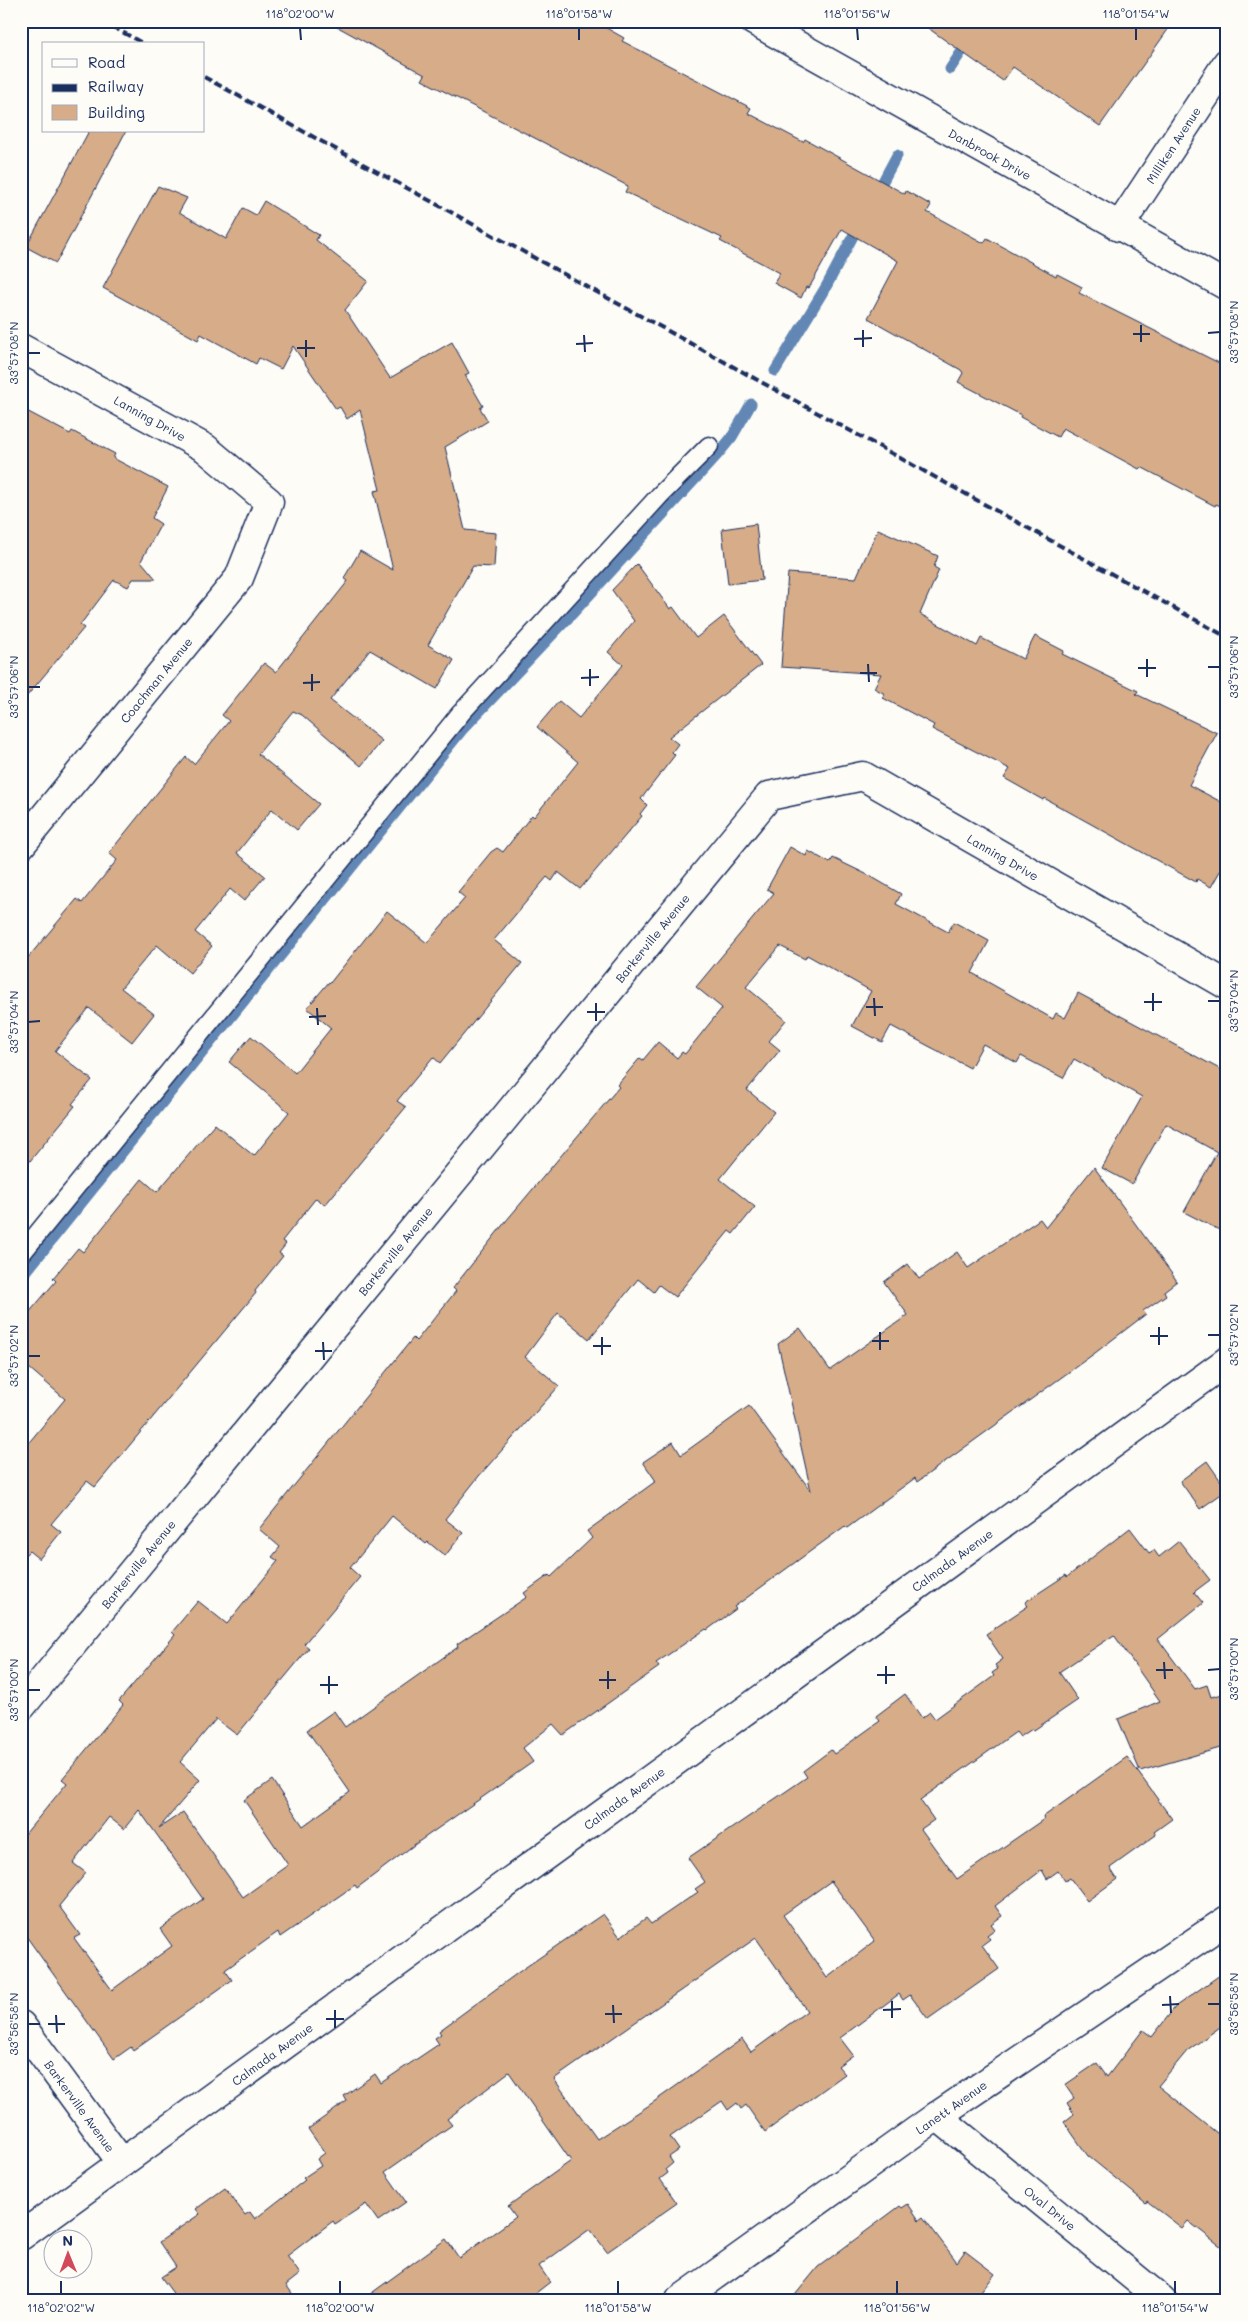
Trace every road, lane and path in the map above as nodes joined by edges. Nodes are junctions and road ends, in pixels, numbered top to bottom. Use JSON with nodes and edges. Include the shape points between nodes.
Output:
{"nodes":[{"id":1,"x":754,"y":21,"type":"edge"},
{"id":2,"x":1227,"y":63,"type":"edge"},
{"id":3,"x":1119,"y":227,"type":"junction"},
{"id":4,"x":1227,"y":286,"type":"edge"},
{"id":5,"x":21,"y":348,"type":"edge"},
{"id":6,"x":709,"y":446,"type":"dead end"},
{"id":7,"x":269,"y":502,"type":"joint"},
{"id":8,"x":769,"y":796,"type":"joint"},
{"id":9,"x":21,"y":846,"type":"edge"},
{"id":10,"x":1227,"y":985,"type":"edge"},
{"id":11,"x":21,"y":1254,"type":"edge"},
{"id":12,"x":1227,"y":1361,"type":"edge"},
{"id":13,"x":21,"y":1707,"type":"edge"},
{"id":14,"x":1227,"y":1920,"type":"edge"},
{"id":15,"x":21,"y":2025,"type":"edge"},
{"id":16,"x":937,"y":2116,"type":"junction"},
{"id":17,"x":122,"y":2163,"type":"junction"},
{"id":18,"x":21,"y":2236,"type":"edge"},
{"id":19,"x":680,"y":2300,"type":"edge"},
{"id":20,"x":1162,"y":2300,"type":"edge"}],
"edges":[{"from":1,"to":3,"type":"street","name":"Danbrook Drive"},
{"from":2,"to":3,"type":"street","name":"Milliken Avenue"},
{"from":3,"to":4,"type":"street","name":"Danbrook Drive"},
{"from":5,"to":7,"type":"street","name":"Lanning Drive","via":[[204,448]]},
{"from":6,"to":11,"type":"lane","via":[[660,495],[461,713]]},
{"from":7,"to":9,"type":"street","name":"Coachman Avenue","via":[[239,578]]},
{"from":8,"to":10,"type":"street","name":"Lanning Drive","via":[[863,776]]},
{"from":8,"to":13,"type":"street","name":"Barkerville Avenue"},
{"from":12,"to":17,"type":"street","name":"Calmada Avenue"},
{"from":14,"to":16,"type":"street","name":"Lanett Avenue"},
{"from":15,"to":17,"type":"street","name":"Barkerville Avenue"},
{"from":16,"to":19,"type":"street","name":"Lanett Avenue"},
{"from":16,"to":20,"type":"street","name":"Oval Drive"},
{"from":17,"to":18,"type":"street","name":"Calmada Avenue"}]}
